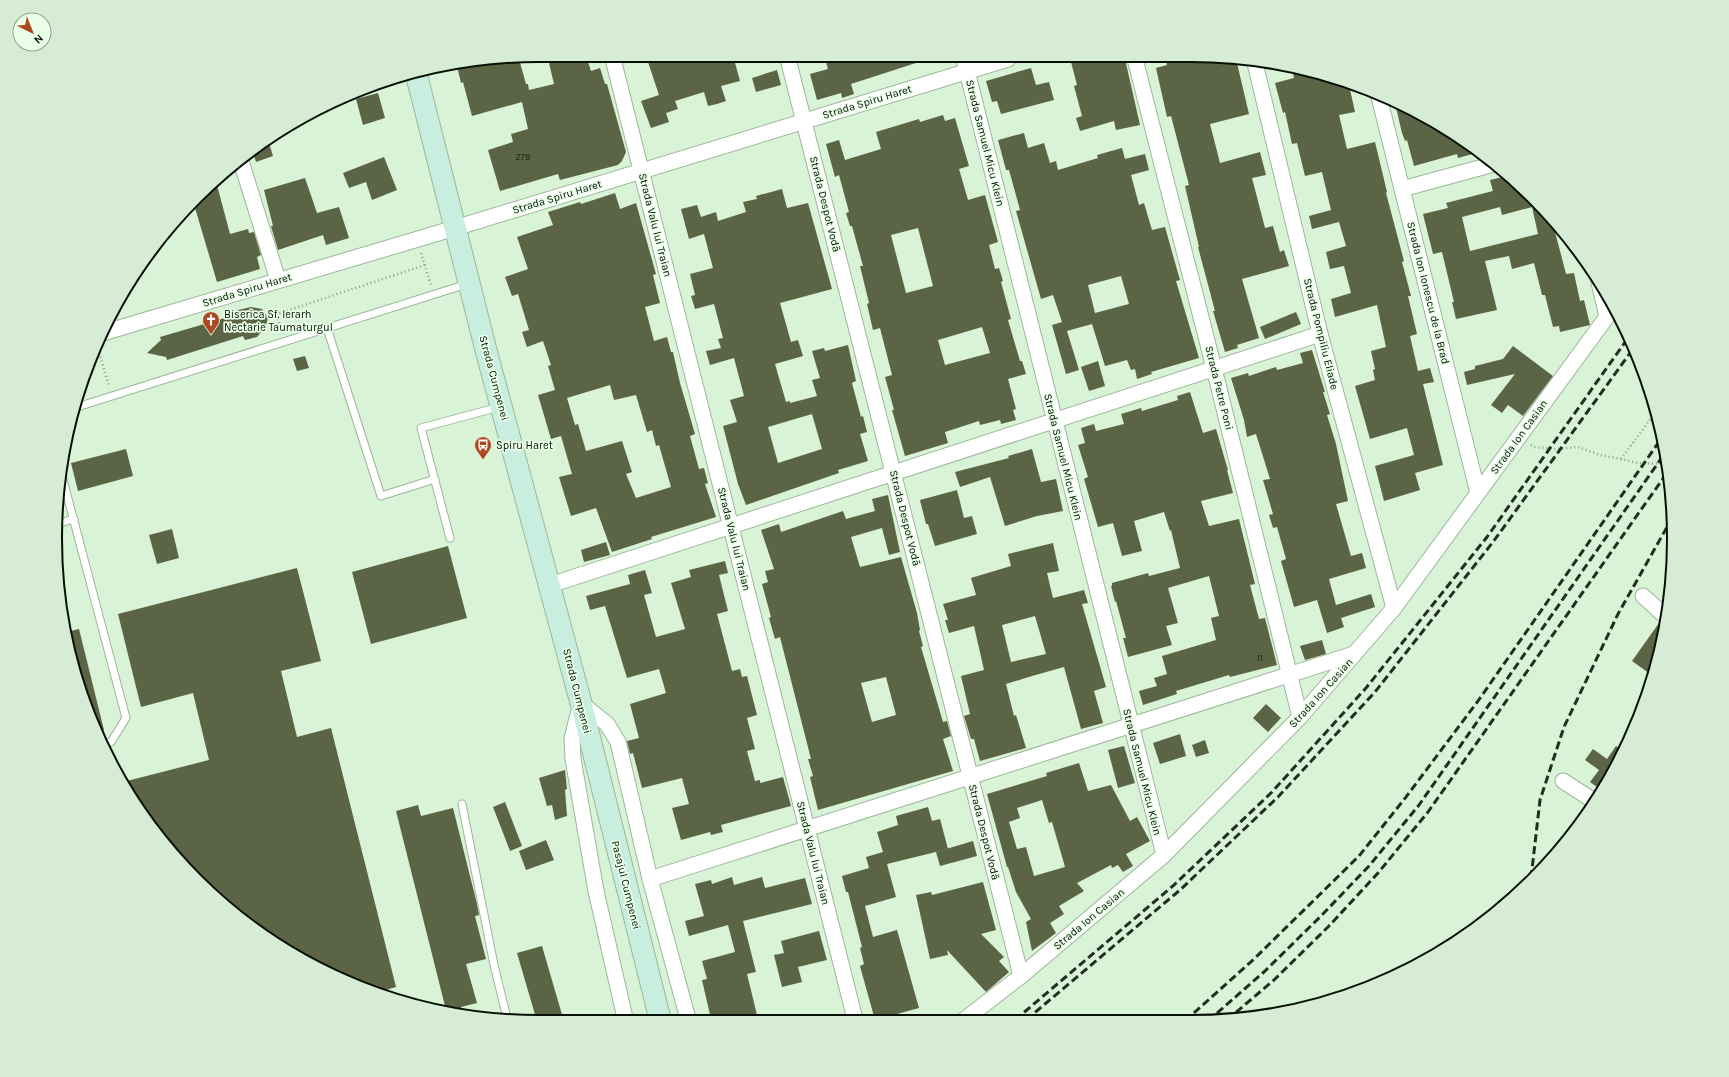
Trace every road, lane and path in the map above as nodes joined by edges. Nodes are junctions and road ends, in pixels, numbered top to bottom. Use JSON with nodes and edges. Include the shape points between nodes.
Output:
{"nodes":[{"id":1,"x":614,"y":62,"type":"edge"},
{"id":2,"x":789,"y":62,"type":"edge"},
{"id":3,"x":986,"y":62,"type":"edge"},
{"id":4,"x":1136,"y":62,"type":"edge"},
{"id":5,"x":965,"y":65,"type":"edge"},
{"id":6,"x":1256,"y":66,"type":"edge"},
{"id":7,"x":417,"y":78,"type":"edge"},
{"id":8,"x":1380,"y":101,"type":"edge"},
{"id":9,"x":804,"y":121,"type":"junction"},
{"id":10,"x":242,"y":165,"type":"edge"},
{"id":11,"x":1488,"y":166,"type":"edge"},
{"id":12,"x":641,"y":171,"type":"junction"},
{"id":13,"x":1402,"y":189,"type":"junction"},
{"id":14,"x":454,"y":228,"type":"junction"},
{"id":15,"x":417,"y":239,"type":"junction"},
{"id":16,"x":425,"y":265,"type":"junction"},
{"id":17,"x":278,"y":280,"type":"junction"},
{"id":18,"x":469,"y":283,"type":"junction"},
{"id":19,"x":433,"y":294,"type":"junction"},
{"id":20,"x":1610,"y":313,"type":"edge"},
{"id":21,"x":268,"y":317,"type":"dead end"},
{"id":22,"x":327,"y":328,"type":"junction"},
{"id":23,"x":110,"y":331,"type":"edge"},
{"id":24,"x":1320,"y":334,"type":"junction"},
{"id":25,"x":99,"y":353,"type":"edge"},
{"id":26,"x":1214,"y":368,"type":"junction"},
{"id":27,"x":113,"y":396,"type":"junction"},
{"id":28,"x":81,"y":406,"type":"edge"},
{"id":29,"x":502,"y":407,"type":"junction"},
{"id":30,"x":1652,"y":418,"type":"edge"},
{"id":31,"x":1054,"y":420,"type":"junction"},
{"id":32,"x":1519,"y":437,"type":"junction"},
{"id":33,"x":1621,"y":458,"type":"junction"},
{"id":34,"x":1661,"y":464,"type":"edge"},
{"id":35,"x":893,"y":472,"type":"junction"},
{"id":36,"x":435,"y":479,"type":"junction"},
{"id":37,"x":65,"y":484,"type":"edge"},
{"id":38,"x":1478,"y":493,"type":"junction"},
{"id":39,"x":74,"y":519,"type":"junction"},
{"id":40,"x":63,"y":522,"type":"edge"},
{"id":41,"x":730,"y":526,"type":"junction"},
{"id":42,"x":450,"y":538,"type":"dead end"},
{"id":43,"x":550,"y":585,"type":"junction"},
{"id":44,"x":1642,"y":596,"type":"dead end"},
{"id":45,"x":1394,"y":608,"type":"junction"},
{"id":46,"x":1661,"y":613,"type":"edge"},
{"id":47,"x":1355,"y":654,"type":"junction"},
{"id":48,"x":1291,"y":674,"type":"junction"},
{"id":49,"x":581,"y":703,"type":"junction"},
{"id":50,"x":1300,"y":717,"type":"junction"},
{"id":51,"x":1131,"y":725,"type":"junction"},
{"id":52,"x":108,"y":743,"type":"edge"},
{"id":53,"x":592,"y":752,"type":"joint"},
{"id":54,"x":970,"y":777,"type":"junction"},
{"id":55,"x":1563,"y":781,"type":"dead end"},
{"id":56,"x":1590,"y":798,"type":"edge"},
{"id":57,"x":462,"y":804,"type":"dead end"},
{"id":58,"x":807,"y":829,"type":"junction"},
{"id":59,"x":1164,"y":856,"type":"junction"},
{"id":60,"x":650,"y":879,"type":"junction"},
{"id":61,"x":1021,"y":976,"type":"junction"},
{"id":62,"x":506,"y":1014,"type":"edge"},
{"id":63,"x":624,"y":1015,"type":"edge"},
{"id":64,"x":659,"y":1015,"type":"edge"},
{"id":65,"x":687,"y":1015,"type":"edge"},
{"id":66,"x":854,"y":1015,"type":"edge"},
{"id":67,"x":970,"y":1015,"type":"edge"}],
"edges":[{"from":1,"to":12,"type":"street","name":"Strada Valu lui Traian"},
{"from":2,"to":9,"type":"street","name":"Strada Despot Vodă"},
{"from":3,"to":5,"type":"street","name":"Strada Spiru Haret"},
{"from":4,"to":26,"type":"street","name":"Strada Petre Poni"},
{"from":5,"to":9,"type":"street","name":"Strada Spiru Haret"},
{"from":5,"to":31,"type":"street","name":"Strada Samuel Micu Klein"},
{"from":6,"to":24,"type":"street","name":"Strada Pompiliu Eliade"},
{"from":7,"to":14,"type":"main road","name":"Strada Cumpenei"},
{"from":8,"to":13,"type":"street","name":"Strada Ion Ionescu de la Brad"},
{"from":9,"to":12,"type":"street","name":"Strada Spiru Haret"},
{"from":9,"to":35,"type":"street","name":"Strada Despot Vodă"},
{"from":10,"to":17,"type":"street"},
{"from":11,"to":13,"type":"street"},
{"from":12,"to":14,"type":"street","name":"Strada Spiru Haret"},
{"from":12,"to":41,"type":"street","name":"Strada Valu lui Traian"},
{"from":13,"to":38,"type":"street","name":"Strada Ion Ionescu de la Brad"},
{"from":14,"to":15,"type":"street","name":"Strada Spiru Haret"},
{"from":14,"to":18,"type":"main road","name":"Strada Cumpenei"},
{"from":15,"to":16,"type":"path"},
{"from":15,"to":17,"type":"street","name":"Strada Spiru Haret"},
{"from":16,"to":19,"type":"path"},
{"from":16,"to":21,"type":"path"},
{"from":17,"to":23,"type":"street","name":"Strada Spiru Haret"},
{"from":18,"to":19,"type":"lane"},
{"from":18,"to":29,"type":"main road","name":"Strada Cumpenei"},
{"from":19,"to":22,"type":"lane"},
{"from":20,"to":32,"type":"street","name":"Strada Ion Casian"},
{"from":22,"to":27,"type":"lane"},
{"from":22,"to":36,"type":"lane","via":[[382,496]]},
{"from":24,"to":26,"type":"street"},
{"from":24,"to":45,"type":"street","name":"Strada Pompiliu Eliade"},
{"from":25,"to":27,"type":"path"},
{"from":26,"to":31,"type":"street"},
{"from":26,"to":48,"type":"street","name":"Strada Petre Poni"},
{"from":27,"to":28,"type":"lane"},
{"from":29,"to":36,"type":"lane","via":[[421,428]]},
{"from":29,"to":43,"type":"main road","name":"Strada Cumpenei"},
{"from":30,"to":33,"type":"path"},
{"from":31,"to":35,"type":"street"},
{"from":31,"to":51,"type":"street","name":"Strada Samuel Micu Klein"},
{"from":32,"to":33,"type":"path","via":[[1534,447],[1578,447],[1600,456]]},
{"from":32,"to":38,"type":"street","name":"Strada Ion Casian"},
{"from":33,"to":34,"type":"path","via":[[1637,463]]},
{"from":35,"to":41,"type":"street"},
{"from":35,"to":54,"type":"street","name":"Strada Despot Vodă"},
{"from":36,"to":42,"type":"lane"},
{"from":37,"to":39,"type":"lane"},
{"from":38,"to":45,"type":"street","name":"Strada Ion Casian"},
{"from":39,"to":40,"type":"lane"},
{"from":39,"to":52,"type":"lane","via":[[126,718]]},
{"from":41,"to":43,"type":"street"},
{"from":41,"to":58,"type":"street","name":"Strada Valu lui Traian"},
{"from":43,"to":49,"type":"main road","name":"Strada Cumpenei"},
{"from":44,"to":46,"type":"street"},
{"from":45,"to":47,"type":"street","name":"Strada Ion Casian"},
{"from":47,"to":48,"type":"street"},
{"from":47,"to":50,"type":"street","name":"Strada Ion Casian"},
{"from":48,"to":50,"type":"street","name":"Strada Petre Poni"},
{"from":48,"to":51,"type":"street"},
{"from":49,"to":53,"type":"main road","name":"Strada Cumpenei"},
{"from":49,"to":60,"type":"street","via":[[607,724],[618,742]]},
{"from":49,"to":63,"type":"street","via":[[572,738],[573,758],[596,891]]},
{"from":50,"to":59,"type":"street","name":"Strada Ion Casian"},
{"from":51,"to":54,"type":"street"},
{"from":51,"to":59,"type":"street","name":"Strada Samuel Micu Klein"},
{"from":53,"to":64,"type":"main road","name":"Pasajul Cumpenei"},
{"from":54,"to":58,"type":"street"},
{"from":54,"to":61,"type":"street","name":"Strada Despot Vodă"},
{"from":55,"to":56,"type":"street"},
{"from":57,"to":62,"type":"lane"},
{"from":58,"to":60,"type":"street"},
{"from":58,"to":66,"type":"street","name":"Strada Valu lui Traian"},
{"from":59,"to":61,"type":"street","name":"Strada Ion Casian"},
{"from":60,"to":65,"type":"street"},
{"from":61,"to":67,"type":"street","name":"Strada Ion Casian"}]}
